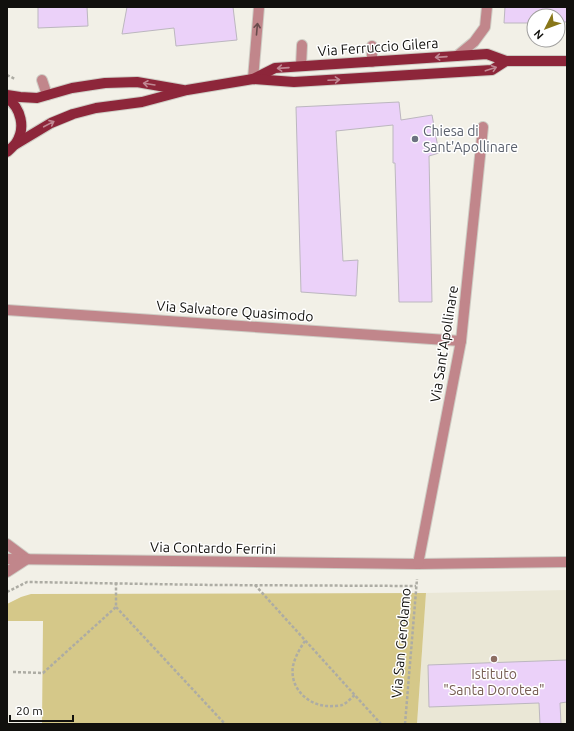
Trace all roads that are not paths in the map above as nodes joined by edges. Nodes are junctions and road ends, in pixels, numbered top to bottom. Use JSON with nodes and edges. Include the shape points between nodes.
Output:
{"nodes":[{"id":1,"x":259,"y":7,"type":"edge"},
{"id":2,"x":486,"y":7,"type":"edge"},
{"id":3,"x":302,"y":45,"type":"dead end"},
{"id":4,"x":372,"y":46,"type":"dead end"},
{"id":5,"x":457,"y":56,"type":"junction"},
{"id":6,"x":567,"y":56,"type":"edge"},
{"id":7,"x":551,"y":60,"type":"junction"},
{"id":8,"x":506,"y":61,"type":"junction"},
{"id":9,"x":567,"y":61,"type":"edge"},
{"id":10,"x":372,"y":62,"type":"junction"},
{"id":11,"x":301,"y":66,"type":"junction"},
{"id":12,"x":253,"y":79,"type":"junction"},
{"id":13,"x":42,"y":80,"type":"dead end"},
{"id":14,"x":187,"y":90,"type":"junction"},
{"id":15,"x":47,"y":95,"type":"junction"},
{"id":16,"x":7,"y":97,"type":"edge"},
{"id":17,"x":483,"y":127,"type":"dead end"},
{"id":18,"x":16,"y":144,"type":"junction"},
{"id":19,"x":7,"y":152,"type":"edge"},
{"id":20,"x":7,"y":310,"type":"edge"},
{"id":21,"x":461,"y":340,"type":"junction"},
{"id":22,"x":7,"y":544,"type":"edge"},
{"id":23,"x":7,"y":559,"type":"edge"},
{"id":24,"x":27,"y":559,"type":"junction"},
{"id":25,"x":567,"y":562,"type":"edge"},
{"id":26,"x":418,"y":564,"type":"junction"},
{"id":27,"x":7,"y":572,"type":"edge"}],
"edges":[{"from":12,"to":1,"type":"street","one_way":true},
{"from":2,"to":5,"type":"street","via":[[485,27],[474,42]]},
{"from":3,"to":11,"type":"street"},
{"from":4,"to":10,"type":"street"},
{"from":5,"to":8,"type":"main road","name":"Via Ferruccio Gilera","via":[[487,54]]},
{"from":5,"to":10,"type":"main road","name":"Via Ferruccio Gilera","one_way":true},
{"from":6,"to":7,"type":"main road","name":"Via Ferruccio Gilera"},
{"from":7,"to":8,"type":"main road","name":"Via Ferruccio Gilera"},
{"from":7,"to":9,"type":"main road","name":"Via Ferruccio Gilera"},
{"from":12,"to":8,"type":"main road","name":"Via Ferruccio Gilera","one_way":true,"via":[[294,82],[484,71],[492,70]]},
{"from":10,"to":11,"type":"main road","name":"Via Ferruccio Gilera"},
{"from":11,"to":12,"type":"main road","name":"Via Ferruccio Gilera","one_way":true,"via":[[275,68]]},
{"from":12,"to":14,"type":"main road","name":"Via Ferruccio Gilera"},
{"from":13,"to":15,"type":"street"},
{"from":14,"to":15,"type":"main road","name":"Via Ferruccio Gilera","one_way":true,"via":[[137,82],[105,83]]},
{"from":18,"to":14,"type":"main road","name":"Via Ferruccio Gilera","one_way":true,"via":[[51,123],[73,114],[142,102]]},
{"from":15,"to":16,"type":"main road","name":"Via Ferruccio Gilera","via":[[37,98]]},
{"from":16,"to":18,"type":"main road","name":"Via Ferruccio Gilera","via":[[14,103],[20,116],[21,130]]},
{"from":17,"to":21,"type":"street","name":"Via Sant'Apollinare"},
{"from":18,"to":19,"type":"main road","name":"Via Ferruccio Gilera"},
{"from":20,"to":21,"type":"street","name":"Via Salvatore Quasimodo"},
{"from":21,"to":26,"type":"street","name":"Via Sant'Apollinare"},
{"from":22,"to":24,"type":"street"},
{"from":23,"to":24,"type":"street","name":"Via Contardo Ferrini"},
{"from":24,"to":26,"type":"street","name":"Via Contardo Ferrini"},
{"from":24,"to":27,"type":"street"},
{"from":25,"to":26,"type":"street","name":"Via Contardo Ferrini"}]}
